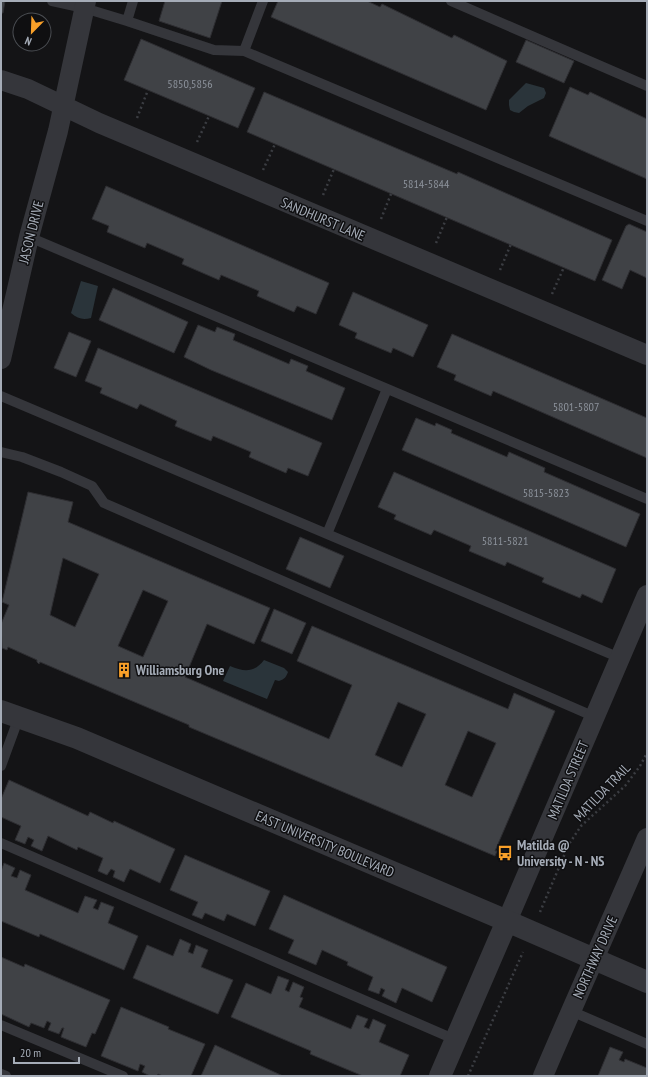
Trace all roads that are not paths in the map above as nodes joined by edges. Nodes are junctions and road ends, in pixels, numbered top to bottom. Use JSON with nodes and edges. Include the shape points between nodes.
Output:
{"nodes":[{"id":1,"x":52,"y":1,"type":"edge"},
{"id":2,"x":134,"y":1,"type":"edge"},
{"id":3,"x":263,"y":1,"type":"edge"},
{"id":4,"x":451,"y":1,"type":"edge"},
{"id":5,"x":85,"y":5,"type":"edge"},
{"id":6,"x":127,"y":21,"type":"junction"},
{"id":7,"x":244,"y":50,"type":"junction"},
{"id":8,"x":1,"y":80,"type":"edge"},
{"id":9,"x":647,"y":86,"type":"edge"},
{"id":10,"x":62,"y":105,"type":"junction"},
{"id":11,"x":647,"y":221,"type":"edge"},
{"id":12,"x":29,"y":237,"type":"junction"},
{"id":13,"x":647,"y":355,"type":"edge"},
{"id":14,"x":1,"y":359,"type":"edge"},
{"id":15,"x":387,"y":389,"type":"junction"},
{"id":16,"x":1,"y":396,"type":"edge"},
{"id":17,"x":1,"y":452,"type":"edge"},
{"id":18,"x":647,"y":499,"type":"edge"},
{"id":19,"x":327,"y":534,"type":"junction"},
{"id":20,"x":647,"y":595,"type":"edge"},
{"id":21,"x":620,"y":658,"type":"junction"},
{"id":22,"x":10,"y":714,"type":"edge"},
{"id":23,"x":595,"y":717,"type":"junction"},
{"id":24,"x":1,"y":766,"type":"edge"},
{"id":25,"x":647,"y":838,"type":"edge"},
{"id":26,"x":1,"y":843,"type":"edge"},
{"id":27,"x":507,"y":921,"type":"junction"},
{"id":28,"x":594,"y":959,"type":"junction"},
{"id":29,"x":647,"y":982,"type":"edge"},
{"id":30,"x":571,"y":1011,"type":"junction"},
{"id":31,"x":1,"y":1025,"type":"edge"},
{"id":32,"x":456,"y":1040,"type":"junction"},
{"id":33,"x":647,"y":1044,"type":"edge"},
{"id":34,"x":1,"y":1074,"type":"edge"},
{"id":35,"x":6,"y":1076,"type":"edge"},
{"id":36,"x":123,"y":1076,"type":"edge"},
{"id":37,"x":440,"y":1076,"type":"edge"},
{"id":38,"x":543,"y":1076,"type":"edge"}],
"edges":[{"from":1,"to":5,"type":"lane"},
{"from":2,"to":6,"type":"lane"},
{"from":3,"to":7,"type":"lane"},
{"from":4,"to":9,"type":"lane"},
{"from":5,"to":6,"type":"lane"},
{"from":5,"to":10,"type":"street","name":"JASON DRIVE"},
{"from":6,"to":7,"type":"lane","via":[[214,50]]},
{"from":7,"to":11,"type":"lane"},
{"from":8,"to":10,"type":"street","name":"SANDHURST LANE"},
{"from":10,"to":12,"type":"street","name":"JASON DRIVE","via":[[58,131]]},
{"from":10,"to":13,"type":"street","name":"SANDHURST LANE","via":[[98,124]]},
{"from":12,"to":14,"type":"street","name":"JASON DRIVE"},
{"from":12,"to":15,"type":"lane"},
{"from":15,"to":18,"type":"lane"},
{"from":15,"to":19,"type":"lane"},
{"from":16,"to":19,"type":"lane"},
{"from":17,"to":23,"type":"lane","via":[[22,457],[92,486],[104,503]]},
{"from":19,"to":21,"type":"lane"},
{"from":20,"to":21,"type":"street","name":"MATILDA STREET"},
{"from":21,"to":23,"type":"street","name":"MATILDA STREET"},
{"from":22,"to":24,"type":"lane"},
{"from":22,"to":27,"type":"street","name":"EAST UNIVERSITY BOULEVARD","via":[[84,741]]},
{"from":23,"to":27,"type":"street","name":"MATILDA STREET"},
{"from":25,"to":28,"type":"street","name":"NORTHWAY DRIVE"},
{"from":26,"to":32,"type":"lane"},
{"from":27,"to":28,"type":"street","name":"EAST UNIVERSITY BOULEVARD"},
{"from":27,"to":32,"type":"street","name":"MATILDA STREET"},
{"from":28,"to":29,"type":"street","name":"EAST UNIVERSITY BOULEVARD"},
{"from":28,"to":30,"type":"street","name":"NORTHWAY DRIVE"},
{"from":30,"to":33,"type":"lane"},
{"from":30,"to":38,"type":"street","name":"NORTHWAY DRIVE"},
{"from":31,"to":36,"type":"lane"},
{"from":32,"to":37,"type":"street","name":"MATILDA STREET"},
{"from":34,"to":35,"type":"lane"}]}
